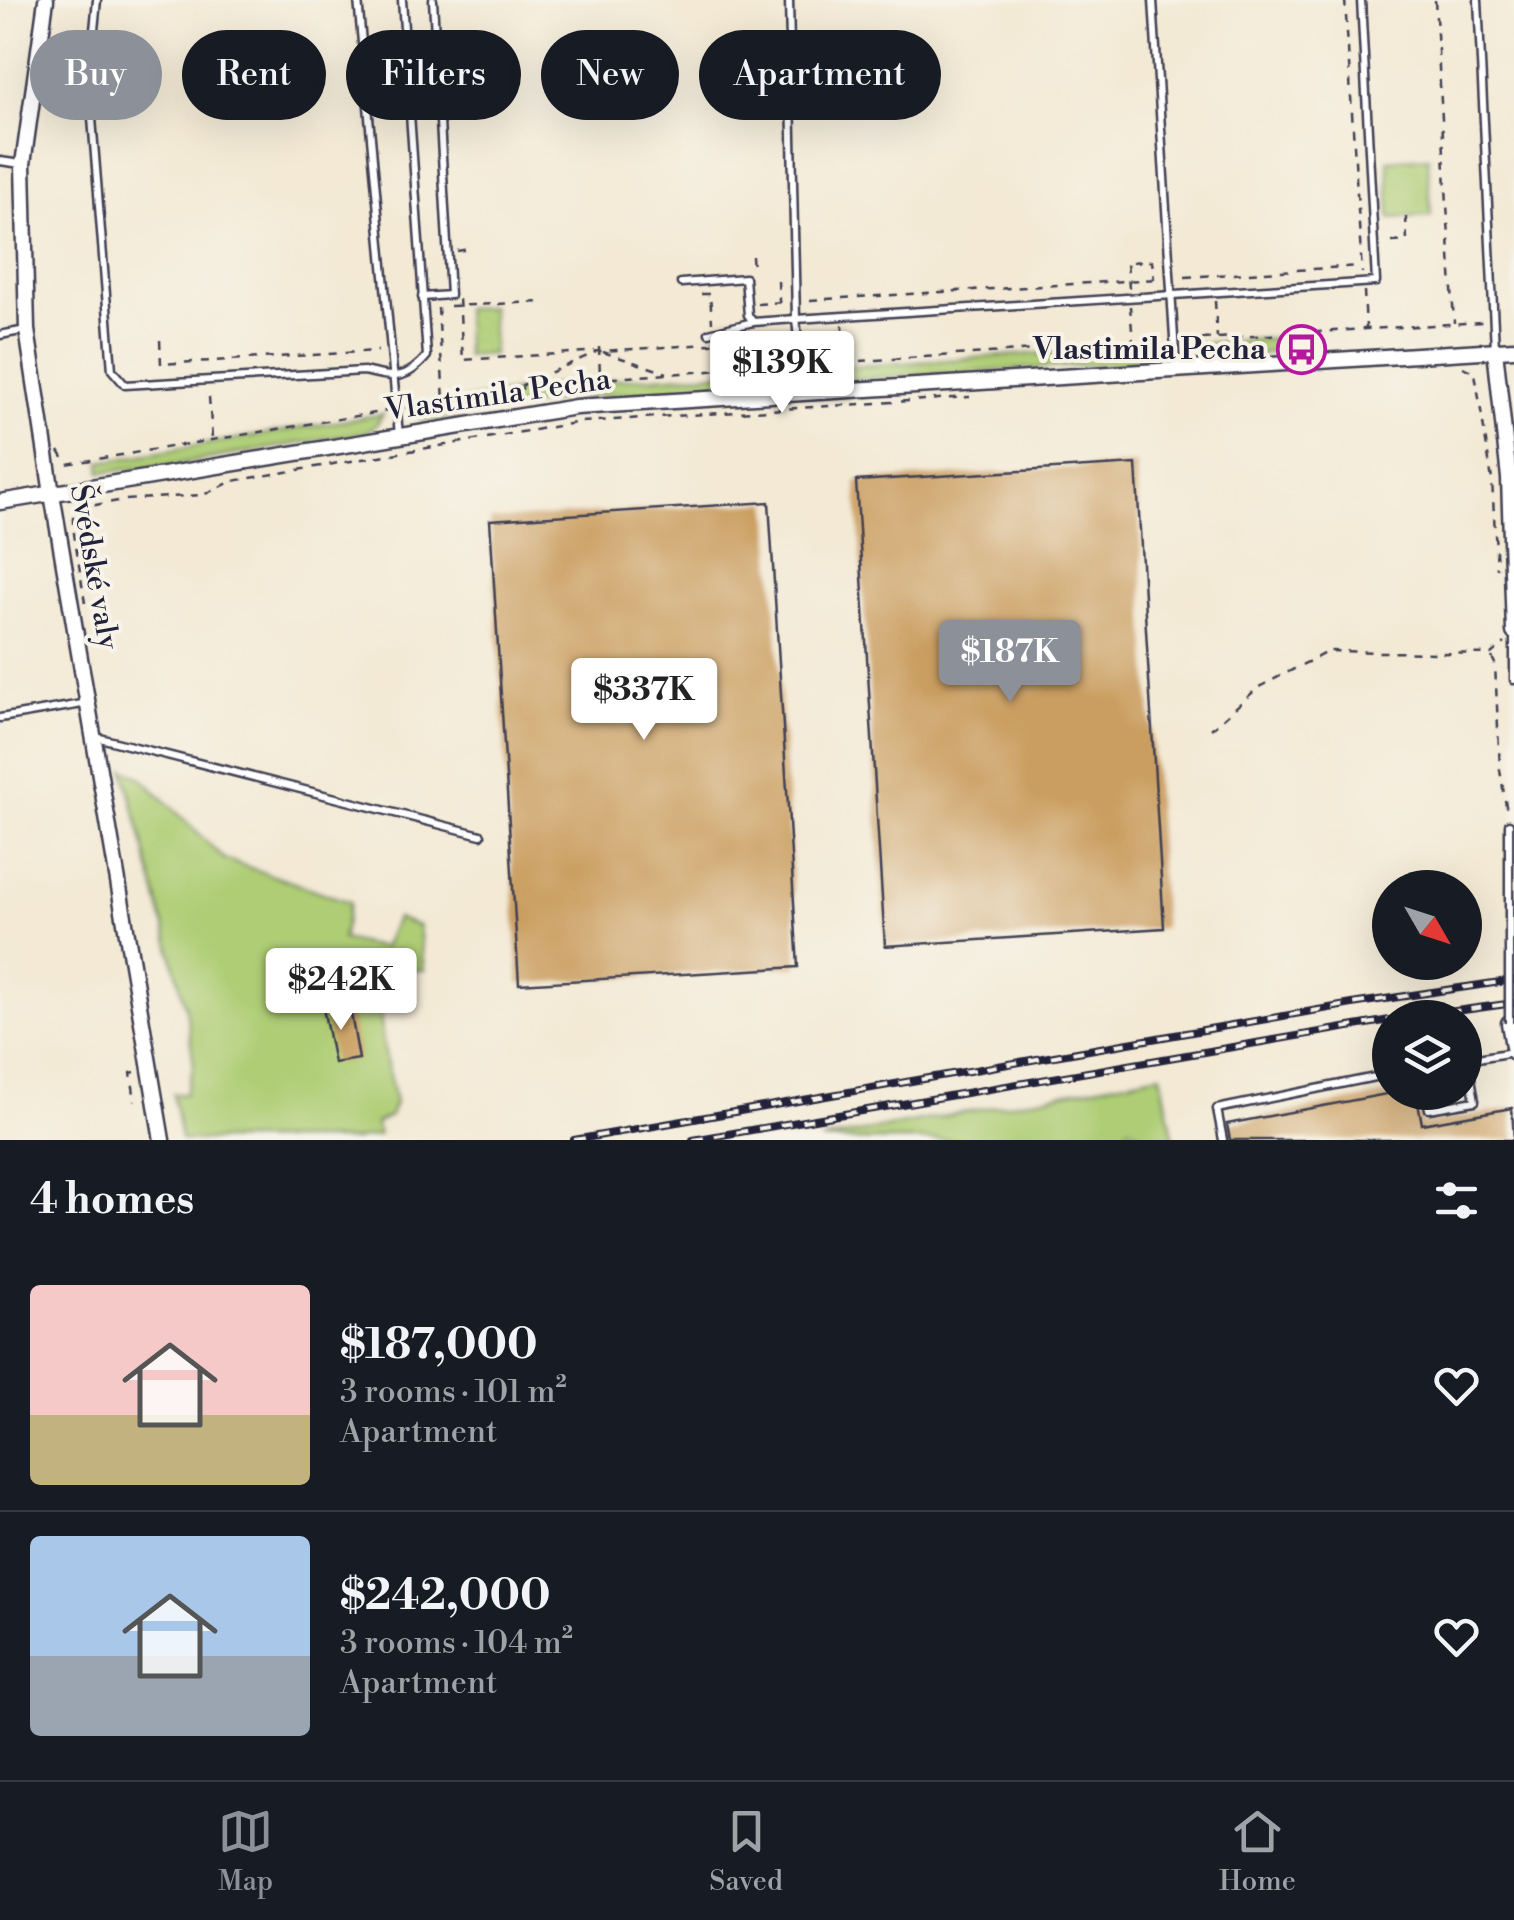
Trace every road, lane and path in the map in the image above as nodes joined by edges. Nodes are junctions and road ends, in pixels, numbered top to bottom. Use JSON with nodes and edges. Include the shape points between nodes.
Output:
{"nodes":[{"id":1,"x":46,"y":0,"type":"edge"},
{"id":2,"x":98,"y":0,"type":"edge"},
{"id":3,"x":358,"y":0,"type":"edge"},
{"id":4,"x":402,"y":0,"type":"edge"},
{"id":5,"x":433,"y":0,"type":"edge"},
{"id":6,"x":788,"y":0,"type":"edge"},
{"id":7,"x":1153,"y":0,"type":"edge"},
{"id":8,"x":1344,"y":0,"type":"edge"},
{"id":9,"x":1361,"y":0,"type":"edge"},
{"id":10,"x":1434,"y":0,"type":"edge"},
{"id":11,"x":1478,"y":0,"type":"edge"},
{"id":12,"x":0,"y":161,"type":"edge"},
{"id":13,"x":23,"y":164,"type":"junction"},
{"id":14,"x":1406,"y":217,"type":"dead end"},
{"id":15,"x":1392,"y":242,"type":"dead end"},
{"id":16,"x":469,"y":249,"type":"dead end"},
{"id":17,"x":456,"y":250,"type":"dead end"},
{"id":18,"x":1356,"y":262,"type":"junction"},
{"id":19,"x":1361,"y":266,"type":"junction"},
{"id":20,"x":1214,"y":275,"type":"junction"},
{"id":21,"x":1362,"y":275,"type":"dead end"},
{"id":22,"x":1185,"y":277,"type":"dead end"},
{"id":23,"x":778,"y":281,"type":"dead end"},
{"id":24,"x":1128,"y":281,"type":"junction"},
{"id":25,"x":680,"y":282,"type":"dead end"},
{"id":26,"x":1214,"y":286,"type":"dead end"},
{"id":27,"x":458,"y":287,"type":"dead end"},
{"id":28,"x":1129,"y":290,"type":"dead end"},
{"id":29,"x":1364,"y":291,"type":"dead end"},
{"id":30,"x":701,"y":294,"type":"dead end"},
{"id":31,"x":422,"y":297,"type":"junction"},
{"id":32,"x":1172,"y":297,"type":"junction"},
{"id":33,"x":842,"y":298,"type":"junction"},
{"id":34,"x":810,"y":300,"type":"dead end"},
{"id":35,"x":1215,"y":300,"type":"dead end"},
{"id":36,"x":542,"y":302,"type":"dead end"},
{"id":37,"x":779,"y":302,"type":"junction"},
{"id":38,"x":786,"y":302,"type":"dead end"},
{"id":39,"x":754,"y":304,"type":"dead end"},
{"id":40,"x":460,"y":305,"type":"junction"},
{"id":41,"x":1130,"y":306,"type":"dead end"},
{"id":42,"x":843,"y":309,"type":"dead end"},
{"id":43,"x":796,"y":319,"type":"junction"},
{"id":44,"x":753,"y":322,"type":"junction"},
{"id":45,"x":1494,"y":322,"type":"junction"},
{"id":46,"x":844,"y":323,"type":"dead end"},
{"id":47,"x":1454,"y":324,"type":"junction"},
{"id":48,"x":1438,"y":325,"type":"junction"},
{"id":49,"x":27,"y":330,"type":"junction"},
{"id":50,"x":1366,"y":330,"type":"junction"},
{"id":51,"x":711,"y":333,"type":"junction"},
{"id":52,"x":756,"y":333,"type":"dead end"},
{"id":53,"x":0,"y":335,"type":"edge"},
{"id":54,"x":1440,"y":336,"type":"dead end"},
{"id":55,"x":1217,"y":338,"type":"junction"},
{"id":56,"x":160,"y":340,"type":"dead end"},
{"id":57,"x":757,"y":341,"type":"junction"},
{"id":58,"x":1174,"y":341,"type":"junction"},
{"id":59,"x":713,"y":344,"type":"junction"},
{"id":60,"x":1134,"y":344,"type":"junction"},
{"id":61,"x":599,"y":349,"type":"junction"},
{"id":62,"x":1514,"y":349,"type":"edge"},
{"id":63,"x":1495,"y":350,"type":"junction"},
{"id":64,"x":378,"y":351,"type":"dead end"},
{"id":65,"x":207,"y":361,"type":"junction"},
{"id":66,"x":845,"y":362,"type":"junction"},
{"id":67,"x":801,"y":364,"type":"junction"},
{"id":68,"x":778,"y":366,"type":"junction"},
{"id":69,"x":1453,"y":367,"type":"dead end"},
{"id":70,"x":208,"y":372,"type":"dead end"},
{"id":71,"x":1176,"y":372,"type":"junction"},
{"id":72,"x":669,"y":374,"type":"junction"},
{"id":73,"x":394,"y":378,"type":"junction"},
{"id":74,"x":600,"y":378,"type":"junction"},
{"id":75,"x":516,"y":388,"type":"junction"},
{"id":76,"x":803,"y":392,"type":"junction"},
{"id":77,"x":973,"y":397,"type":"dead end"},
{"id":78,"x":209,"y":398,"type":"dead end"},
{"id":79,"x":444,"y":401,"type":"junction"},
{"id":80,"x":397,"y":410,"type":"junction"},
{"id":81,"x":399,"y":436,"type":"junction"},
{"id":82,"x":212,"y":439,"type":"junction"},
{"id":83,"x":47,"y":452,"type":"junction"},
{"id":84,"x":52,"y":494,"type":"junction"},
{"id":85,"x":0,"y":502,"type":"edge"},
{"id":86,"x":1498,"y":572,"type":"dead end"},
{"id":87,"x":1513,"y":585,"type":"edge"},
{"id":88,"x":86,"y":604,"type":"dead end"},
{"id":89,"x":1514,"y":636,"type":"edge"},
{"id":90,"x":1491,"y":654,"type":"junction"},
{"id":91,"x":1514,"y":680,"type":"edge"},
{"id":92,"x":89,"y":702,"type":"junction"},
{"id":93,"x":0,"y":718,"type":"edge"},
{"id":94,"x":1210,"y":728,"type":"dead end"},
{"id":95,"x":95,"y":736,"type":"junction"},
{"id":96,"x":1510,"y":824,"type":"joint"},
{"id":97,"x":481,"y":835,"type":"dead end"},
{"id":98,"x":1509,"y":1023,"type":"joint"},
{"id":99,"x":1514,"y":1052,"type":"edge"},
{"id":100,"x":1482,"y":1057,"type":"edge"},
{"id":101,"x":143,"y":1070,"type":"junction"},
{"id":102,"x":1372,"y":1078,"type":"edge"},
{"id":103,"x":136,"y":1101,"type":"dead end"},
{"id":104,"x":162,"y":1140,"type":"edge"},
{"id":105,"x":1223,"y":1140,"type":"edge"}],
"edges":[{"from":1,"to":13,"type":"street","name":"Švédské valy"},
{"from":2,"to":73,"type":"lane","via":[[89,80],[112,370],[125,384],[364,372]]},
{"from":3,"to":73,"type":"lane"},
{"from":4,"to":31,"type":"lane"},
{"from":5,"to":31,"type":"lane","via":[[450,295]]},
{"from":6,"to":43,"type":"lane"},
{"from":7,"to":32,"type":"lane"},
{"from":8,"to":18,"type":"path"},
{"from":9,"to":32,"type":"lane","via":[[1376,282]]},
{"from":10,"to":47,"type":"path"},
{"from":11,"to":45,"type":"lane"},
{"from":12,"to":13,"type":"lane"},
{"from":13,"to":49,"type":"street","name":"Švédské valy"},
{"from":14,"to":15,"type":"path","via":[[1407,241]]},
{"from":16,"to":17,"type":"path"},
{"from":18,"to":19,"type":"path"},
{"from":18,"to":19,"type":"path"},
{"from":18,"to":20,"type":"path"},
{"from":19,"to":21,"type":"path"},
{"from":20,"to":22,"type":"path"},
{"from":20,"to":26,"type":"path"},
{"from":23,"to":37,"type":"path"},
{"from":24,"to":24,"type":"path","via":[[1155,279],[1152,260],[1127,262]]},
{"from":24,"to":28,"type":"path"},
{"from":24,"to":33,"type":"path"},
{"from":25,"to":44,"type":"lane","via":[[745,278]]},
{"from":27,"to":40,"type":"path"},
{"from":29,"to":50,"type":"path"},
{"from":30,"to":51,"type":"path","via":[[710,294]]},
{"from":31,"to":73,"type":"lane","via":[[426,356],[415,370]]},
{"from":32,"to":43,"type":"lane"},
{"from":32,"to":58,"type":"lane"},
{"from":33,"to":34,"type":"path"},
{"from":33,"to":42,"type":"path"},
{"from":35,"to":55,"type":"path"},
{"from":36,"to":40,"type":"path"},
{"from":37,"to":38,"type":"path"},
{"from":37,"to":39,"type":"path"},
{"from":40,"to":61,"type":"path","via":[[463,360]]},
{"from":40,"to":79,"type":"path","via":[[438,306]]},
{"from":41,"to":60,"type":"path"},
{"from":43,"to":44,"type":"lane"},
{"from":43,"to":67,"type":"lane"},
{"from":44,"to":51,"type":"lane"},
{"from":45,"to":47,"type":"path"},
{"from":45,"to":63,"type":"lane"},
{"from":46,"to":66,"type":"path"},
{"from":47,"to":48,"type":"path"},
{"from":48,"to":50,"type":"path"},
{"from":48,"to":54,"type":"path"},
{"from":49,"to":53,"type":"lane"},
{"from":49,"to":83,"type":"street","name":"Švédské valy"},
{"from":50,"to":55,"type":"path"},
{"from":51,"to":59,"type":"path"},
{"from":52,"to":57,"type":"path"},
{"from":55,"to":58,"type":"path"},
{"from":56,"to":65,"type":"path","via":[[161,364]]},
{"from":57,"to":59,"type":"path"},
{"from":57,"to":68,"type":"path"},
{"from":58,"to":60,"type":"path"},
{"from":58,"to":71,"type":"lane"},
{"from":59,"to":61,"type":"path"},
{"from":60,"to":66,"type":"path"},
{"from":61,"to":72,"type":"path"},
{"from":61,"to":74,"type":"path"},
{"from":61,"to":75,"type":"path"},
{"from":62,"to":63,"type":"street","name":"Vlastimila Pecha"},
{"from":63,"to":71,"type":"street","name":"Vlastimila Pecha"},
{"from":63,"to":87,"type":"street"},
{"from":64,"to":65,"type":"path"},
{"from":65,"to":70,"type":"path"},
{"from":66,"to":67,"type":"path"},
{"from":67,"to":68,"type":"path"},
{"from":67,"to":76,"type":"lane"},
{"from":68,"to":72,"type":"path"},
{"from":69,"to":86,"type":"path","via":[[1470,368],[1479,384]]},
{"from":71,"to":76,"type":"street","name":"Vlastimila Pecha"},
{"from":72,"to":74,"type":"path"},
{"from":73,"to":80,"type":"lane"},
{"from":74,"to":75,"type":"path"},
{"from":75,"to":79,"type":"path"},
{"from":76,"to":81,"type":"street","name":"Vlastimila Pecha","via":[[576,407]]},
{"from":77,"to":88,"type":"path","via":[[581,422],[234,481],[203,495],[84,508],[73,527]]},
{"from":78,"to":82,"type":"path"},
{"from":79,"to":80,"type":"path"},
{"from":80,"to":81,"type":"lane"},
{"from":80,"to":82,"type":"path"},
{"from":81,"to":84,"type":"street","name":"Vlastimila Pecha"},
{"from":82,"to":83,"type":"path","via":[[66,464],[61,450]]},
{"from":83,"to":84,"type":"street","name":"Švédské valy"},
{"from":84,"to":85,"type":"street","name":"Vlastimila Pecha"},
{"from":84,"to":92,"type":"street","name":"Švédské valy"},
{"from":87,"to":89,"type":"street"},
{"from":89,"to":90,"type":"path"},
{"from":89,"to":91,"type":"lane"},
{"from":90,"to":94,"type":"path","via":[[1329,651],[1259,687]]},
{"from":90,"to":96,"type":"path"},
{"from":92,"to":93,"type":"lane"},
{"from":92,"to":95,"type":"street","name":"Švédské valy"},
{"from":95,"to":97,"type":"lane"},
{"from":95,"to":101,"type":"street","name":"Švédské valy"},
{"from":96,"to":98,"type":"lane","bridge":true},
{"from":98,"to":99,"type":"street"},
{"from":99,"to":100,"type":"lane"},
{"from":101,"to":103,"type":"path","via":[[131,1072]]},
{"from":101,"to":104,"type":"street","name":"Švédské valy"},
{"from":102,"to":105,"type":"lane","via":[[1217,1108]]}]}
